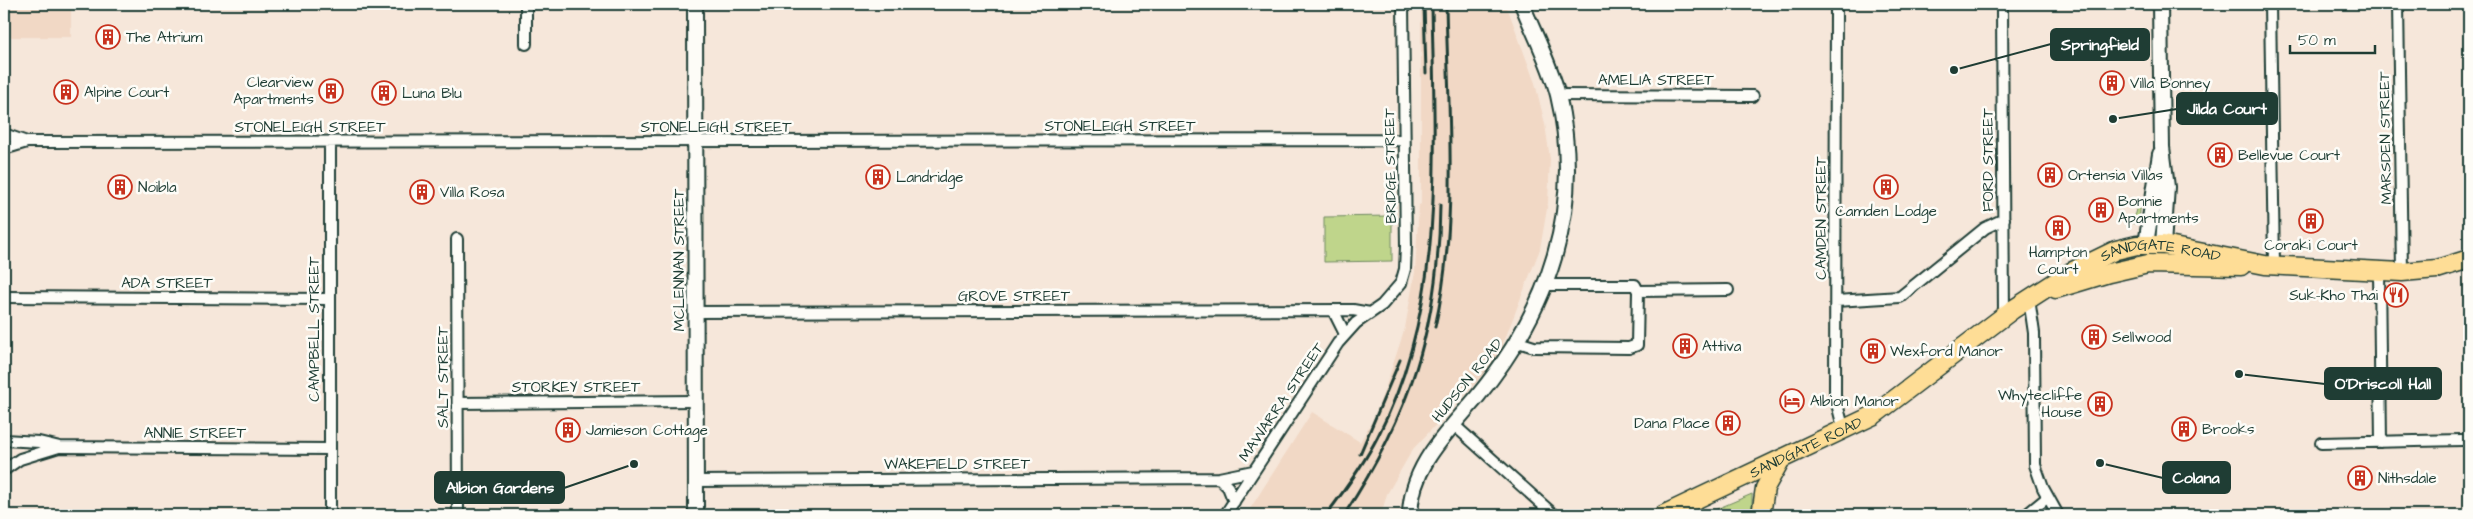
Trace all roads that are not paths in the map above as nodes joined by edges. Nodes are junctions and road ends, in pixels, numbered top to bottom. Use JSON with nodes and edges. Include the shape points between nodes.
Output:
{"nodes":[{"id":1,"x":526,"y":4,"type":"edge"},
{"id":2,"x":695,"y":4,"type":"edge"},
{"id":3,"x":1403,"y":4,"type":"edge"},
{"id":4,"x":1522,"y":4,"type":"edge"},
{"id":5,"x":1836,"y":4,"type":"edge"},
{"id":6,"x":2000,"y":4,"type":"edge"},
{"id":7,"x":2160,"y":4,"type":"edge"},
{"id":8,"x":2270,"y":4,"type":"edge"},
{"id":9,"x":2398,"y":4,"type":"edge"},
{"id":10,"x":526,"y":44,"type":"dead end"},
{"id":11,"x":1558,"y":95,"type":"junction"},
{"id":12,"x":1754,"y":96,"type":"dead end"},
{"id":13,"x":4,"y":134,"type":"edge"},
{"id":14,"x":1404,"y":140,"type":"junction"},
{"id":15,"x":27,"y":142,"type":"junction"},
{"id":16,"x":330,"y":142,"type":"junction"},
{"id":17,"x":695,"y":142,"type":"junction"},
{"id":18,"x":4,"y":149,"type":"edge"},
{"id":19,"x":2004,"y":219,"type":"junction"},
{"id":20,"x":457,"y":239,"type":"dead end"},
{"id":21,"x":2155,"y":244,"type":"junction"},
{"id":22,"x":2469,"y":259,"type":"edge"},
{"id":23,"x":2155,"y":264,"type":"junction"},
{"id":24,"x":2270,"y":265,"type":"junction"},
{"id":25,"x":2379,"y":271,"type":"junction"},
{"id":26,"x":2402,"y":272,"type":"junction"},
{"id":27,"x":1545,"y":285,"type":"junction"},
{"id":28,"x":1728,"y":290,"type":"dead end"},
{"id":29,"x":1638,"y":291,"type":"junction"},
{"id":30,"x":4,"y":297,"type":"edge"},
{"id":31,"x":2032,"y":297,"type":"junction"},
{"id":32,"x":329,"y":299,"type":"junction"},
{"id":33,"x":1836,"y":301,"type":"junction"},
{"id":34,"x":1333,"y":310,"type":"junction"},
{"id":35,"x":695,"y":312,"type":"junction"},
{"id":36,"x":1370,"y":313,"type":"junction"},
{"id":37,"x":2004,"y":316,"type":"junction"},
{"id":38,"x":1345,"y":334,"type":"junction"},
{"id":39,"x":1518,"y":342,"type":"junction"},
{"id":40,"x":695,"y":401,"type":"junction"},
{"id":41,"x":458,"y":403,"type":"junction"},
{"id":42,"x":1453,"y":424,"type":"junction"},
{"id":43,"x":1844,"y":430,"type":"junction"},
{"id":44,"x":4,"y":440,"type":"edge"},
{"id":45,"x":2462,"y":440,"type":"dead end"},
{"id":46,"x":2382,"y":442,"type":"junction"},
{"id":47,"x":2321,"y":443,"type":"dead end"},
{"id":48,"x":60,"y":447,"type":"junction"},
{"id":49,"x":330,"y":449,"type":"junction"},
{"id":50,"x":1780,"y":461,"type":"junction"},
{"id":51,"x":4,"y":470,"type":"edge"},
{"id":52,"x":1253,"y":471,"type":"junction"},
{"id":53,"x":1219,"y":478,"type":"junction"},
{"id":54,"x":696,"y":481,"type":"junction"},
{"id":55,"x":2048,"y":497,"type":"junction"},
{"id":56,"x":1234,"y":502,"type":"junction"},
{"id":57,"x":330,"y":515,"type":"edge"},
{"id":58,"x":458,"y":515,"type":"edge"},
{"id":59,"x":696,"y":515,"type":"edge"},
{"id":60,"x":1226,"y":515,"type":"edge"},
{"id":61,"x":1410,"y":515,"type":"edge"},
{"id":62,"x":1554,"y":515,"type":"edge"},
{"id":63,"x":1663,"y":515,"type":"edge"},
{"id":64,"x":1761,"y":515,"type":"edge"},
{"id":65,"x":2026,"y":515,"type":"edge"},
{"id":66,"x":2058,"y":515,"type":"edge"}],
"edges":[{"from":1,"to":10,"type":"street"},
{"from":2,"to":17,"type":"street","name":"MCLENNAN STREET"},
{"from":3,"to":14,"type":"street","name":"BRIDGE STREET"},
{"from":4,"to":11,"type":"street","name":"HUDSON ROAD"},
{"from":5,"to":33,"type":"street","name":"CAMDEN STREET"},
{"from":6,"to":19,"type":"street","name":"FORD STREET"},
{"from":7,"to":21,"type":"street","via":[[2162,147]]},
{"from":8,"to":24,"type":"street"},
{"from":9,"to":26,"type":"street","name":"MARSDEN STREET"},
{"from":11,"to":12,"type":"street","name":"AMELIA STREET"},
{"from":11,"to":27,"type":"street","name":"HUDSON ROAD","via":[[1567,160],[1567,190],[1564,219]]},
{"from":13,"to":15,"type":"street","name":"STONELEIGH STREET"},
{"from":14,"to":17,"type":"street","name":"STONELEIGH STREET"},
{"from":14,"to":36,"type":"street","name":"BRIDGE STREET","via":[[1404,269],[1401,283]]},
{"from":15,"to":16,"type":"street","name":"STONELEIGH STREET"},
{"from":15,"to":18,"type":"street","name":"STONELEIGH STREET"},
{"from":16,"to":17,"type":"street","name":"STONELEIGH STREET"},
{"from":16,"to":32,"type":"street","name":"CAMPBELL STREET"},
{"from":17,"to":35,"type":"street","name":"MCLENNAN STREET"},
{"from":19,"to":33,"type":"street","via":[[1983,229],[1900,297]]},
{"from":19,"to":37,"type":"street","name":"FORD STREET"},
{"from":20,"to":41,"type":"street","name":"SALT STREET"},
{"from":21,"to":23,"type":"highway"},
{"from":21,"to":24,"type":"highway","name":"SANDGATE ROAD"},
{"from":21,"to":31,"type":"highway","name":"SANDGATE ROAD","via":[[2126,247],[2104,254]]},
{"from":22,"to":26,"type":"highway","name":"SANDGATE ROAD","via":[[2437,269]]},
{"from":23,"to":24,"type":"highway","name":"SANDGATE ROAD"},
{"from":23,"to":31,"type":"highway","name":"SANDGATE ROAD","via":[[2109,273]]},
{"from":24,"to":25,"type":"highway","name":"SANDGATE ROAD"},
{"from":25,"to":26,"type":"highway","name":"SANDGATE ROAD"},
{"from":25,"to":46,"type":"street"},
{"from":27,"to":29,"type":"street","via":[[1632,284]]},
{"from":27,"to":39,"type":"street","name":"HUDSON ROAD"},
{"from":28,"to":29,"type":"street"},
{"from":29,"to":39,"type":"street","via":[[1638,341],[1634,347],[1534,347]]},
{"from":30,"to":32,"type":"street","name":"ADA STREET"},
{"from":31,"to":37,"type":"highway","name":"SANDGATE ROAD"},
{"from":31,"to":55,"type":"street","via":[[2035,465]]},
{"from":32,"to":49,"type":"street","name":"CAMPBELL STREET"},
{"from":33,"to":43,"type":"street","name":"CAMDEN STREET","via":[[1835,396]]},
{"from":34,"to":35,"type":"street","name":"GROVE STREET"},
{"from":34,"to":36,"type":"street","name":"GROVE STREET"},
{"from":34,"to":38,"type":"street"},
{"from":35,"to":40,"type":"street","name":"MCLENNAN STREET"},
{"from":36,"to":38,"type":"street","name":"MAWARRA STREET"},
{"from":37,"to":43,"type":"highway","name":"SANDGATE ROAD","via":[[1874,416]]},
{"from":38,"to":52,"type":"street","name":"MAWARRA STREET"},
{"from":39,"to":42,"type":"street","name":"HUDSON ROAD"},
{"from":40,"to":41,"type":"street","name":"STORKEY STREET"},
{"from":40,"to":54,"type":"street","name":"MCLENNAN STREET"},
{"from":41,"to":58,"type":"street","name":"SALT STREET"},
{"from":42,"to":61,"type":"street","name":"HUDSON ROAD","via":[[1420,469],[1413,488]]},
{"from":42,"to":62,"type":"street"},
{"from":43,"to":50,"type":"highway","name":"SANDGATE ROAD"},
{"from":44,"to":48,"type":"street","name":"ANNIE STREET"},
{"from":45,"to":46,"type":"street"},
{"from":46,"to":47,"type":"street"},
{"from":48,"to":49,"type":"street","name":"ANNIE STREET"},
{"from":48,"to":51,"type":"street","name":"ANNIE STREET","via":[[20,459]]},
{"from":49,"to":57,"type":"street","name":"CAMPBELL STREET"},
{"from":50,"to":63,"type":"highway","name":"SANDGATE ROAD"},
{"from":50,"to":64,"type":"highway","via":[[1765,488]]},
{"from":52,"to":53,"type":"street","name":"WAKEFIELD STREET"},
{"from":52,"to":56,"type":"street","name":"MAWARRA STREET"},
{"from":53,"to":54,"type":"street","name":"WAKEFIELD STREET"},
{"from":53,"to":56,"type":"street","via":[[1228,487]]},
{"from":54,"to":59,"type":"street","name":"MCLENNAN STREET"},
{"from":55,"to":65,"type":"street"},
{"from":55,"to":66,"type":"street"},
{"from":56,"to":60,"type":"street","name":"MAWARRA STREET"}]}
